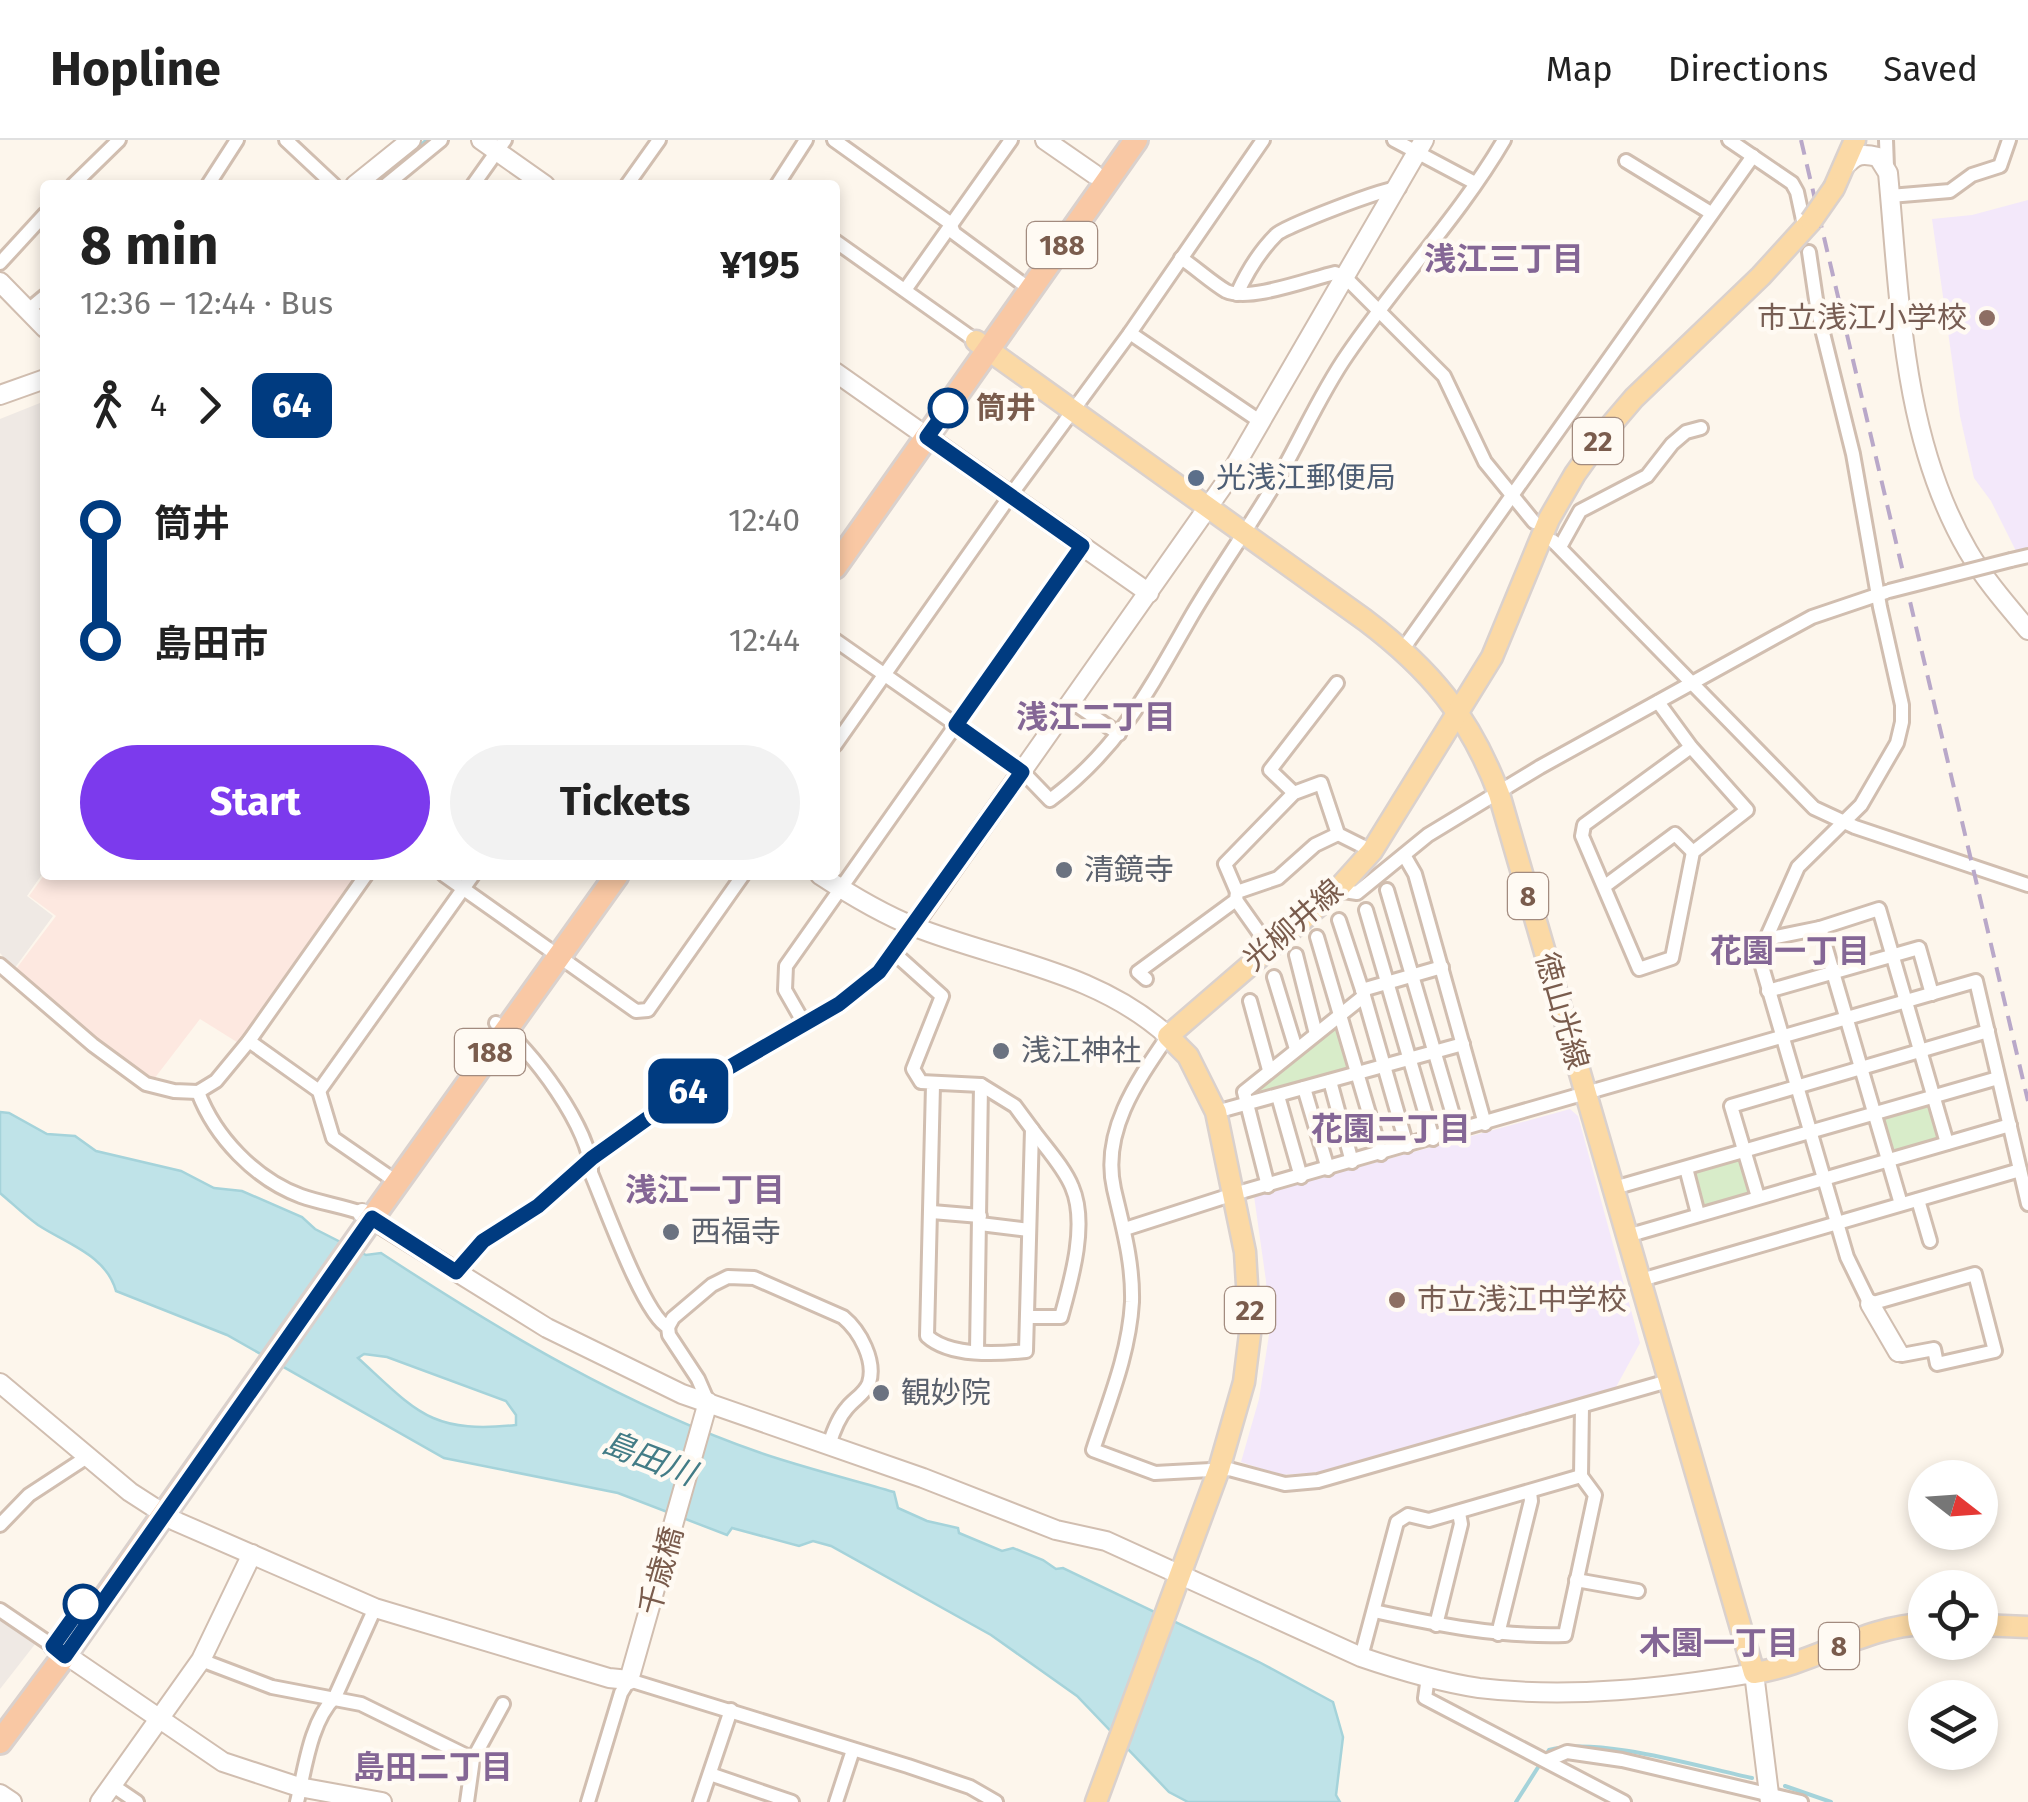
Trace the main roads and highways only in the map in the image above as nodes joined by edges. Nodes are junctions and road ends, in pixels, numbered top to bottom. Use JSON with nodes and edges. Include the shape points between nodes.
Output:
{"nodes":[{"id":1,"x":1118,"y":140,"type":"edge"},
{"id":2,"x":1136,"y":140,"type":"edge"},
{"id":3,"x":1855,"y":140,"type":"edge"},
{"id":4,"x":1100,"y":178,"type":"junction"},
{"id":5,"x":982,"y":346,"type":"junction"},
{"id":6,"x":921,"y":433,"type":"junction"},
{"id":7,"x":840,"y":536,"type":"edge"},
{"id":8,"x":840,"y":559,"type":"edge"},
{"id":9,"x":1458,"y":713,"type":"junction"},
{"id":10,"x":596,"y":880,"type":"edge"},
{"id":11,"x":614,"y":880,"type":"edge"},
{"id":12,"x":553,"y":952,"type":"junction"},
{"id":13,"x":501,"y":1027,"type":"junction"},
{"id":14,"x":363,"y":1221,"type":"junction"},
{"id":15,"x":1908,"y":1626,"type":"edge"},
{"id":16,"x":1998,"y":1626,"type":"edge"},
{"id":17,"x":2028,"y":1627,"type":"edge"},
{"id":18,"x":59,"y":1651,"type":"junction"},
{"id":19,"x":0,"y":1718,"type":"edge"},
{"id":20,"x":0,"y":1742,"type":"edge"},
{"id":21,"x":1096,"y":1802,"type":"edge"}],
"edges":[{"from":1,"to":4,"type":"highway","number":"188"},
{"from":2,"to":4,"type":"highway","number":"188"},
{"from":3,"to":9,"type":"main road","name":"光柳井線","number":"22","bridge":true,"via":[[1834,188],[1762,276],[1604,432],[1548,519],[1492,656]]},
{"from":4,"to":5,"type":"highway","number":"188"},
{"from":5,"to":6,"type":"highway","number":"188"},
{"from":5,"to":9,"type":"main road","name":"徳山光線","number":"8","via":[[1403,649]]},
{"from":6,"to":7,"type":"highway","number":"188"},
{"from":6,"to":8,"type":"highway","number":"188"},
{"from":9,"to":15,"type":"main road","name":"徳山光線","number":"8","via":[[1500,794],[1754,1673],[1800,1663],[1877,1630]]},
{"from":9,"to":21,"type":"main road","name":"光柳井線","number":"22","via":[[1372,851],[1337,890],[1168,1036],[1188,1056],[1216,1112],[1248,1272],[1250,1334],[1219,1469]]},
{"from":10,"to":12,"type":"highway","number":"188"},
{"from":11,"to":12,"type":"highway","number":"188"},
{"from":12,"to":13,"type":"highway","number":"188"},
{"from":13,"to":14,"type":"highway","number":"188"},
{"from":13,"to":14,"type":"highway","number":"188","via":[[388,1176]]},
{"from":14,"to":18,"type":"highway","number":"188"},
{"from":16,"to":17,"type":"main road"},
{"from":18,"to":19,"type":"highway","number":"188"},
{"from":18,"to":20,"type":"highway","number":"188"}]}
